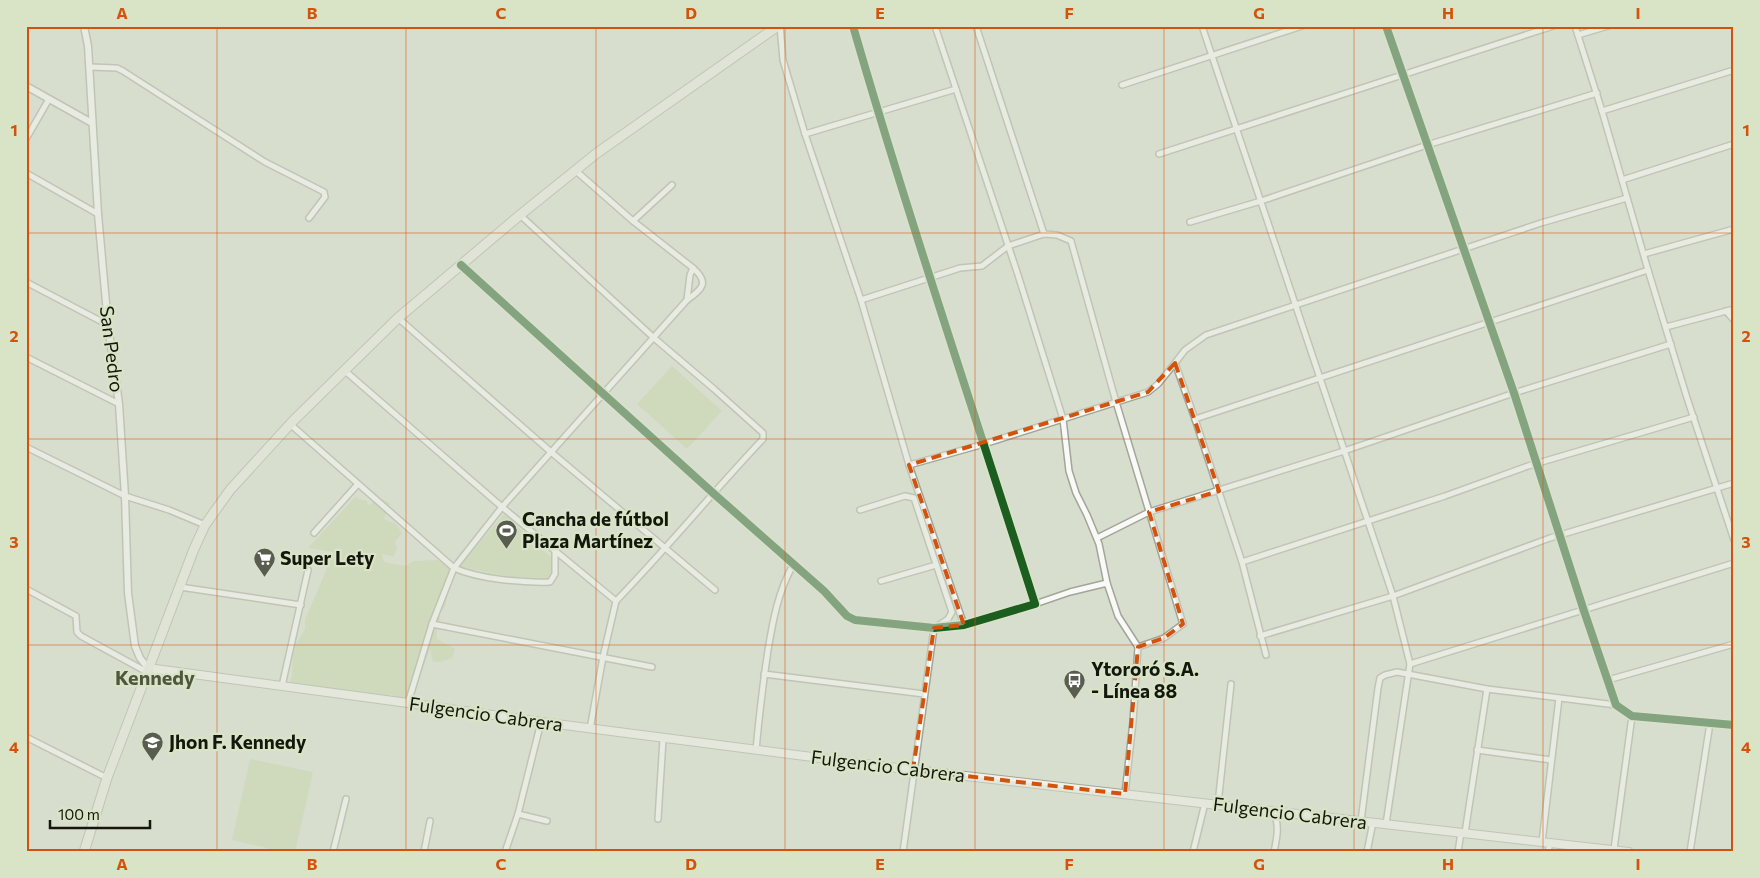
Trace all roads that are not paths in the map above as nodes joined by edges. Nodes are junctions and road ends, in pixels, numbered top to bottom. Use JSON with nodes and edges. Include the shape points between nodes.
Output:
{"nodes":[{"id":1,"x":84,"y":26,"type":"edge"},
{"id":2,"x":779,"y":26,"type":"edge"},
{"id":3,"x":852,"y":26,"type":"edge"},
{"id":4,"x":935,"y":26,"type":"edge"},
{"id":5,"x":976,"y":26,"type":"edge"},
{"id":6,"x":1202,"y":26,"type":"edge"},
{"id":7,"x":1302,"y":26,"type":"edge"},
{"id":8,"x":1386,"y":26,"type":"edge"},
{"id":9,"x":1553,"y":26,"type":"edge"},
{"id":10,"x":1574,"y":26,"type":"edge"},
{"id":11,"x":1608,"y":26,"type":"edge"},
{"id":12,"x":1578,"y":35,"type":"junction"},
{"id":13,"x":1212,"y":56,"type":"junction"},
{"id":14,"x":90,"y":67,"type":"junction"},
{"id":15,"x":1734,"y":70,"type":"edge"},
{"id":16,"x":1402,"y":74,"type":"junction"},
{"id":17,"x":1122,"y":85,"type":"dead end"},
{"id":18,"x":26,"y":86,"type":"edge"},
{"id":19,"x":956,"y":88,"type":"junction"},
{"id":20,"x":1596,"y":93,"type":"junction"},
{"id":21,"x":49,"y":99,"type":"junction"},
{"id":22,"x":877,"y":111,"type":"junction"},
{"id":23,"x":1602,"y":111,"type":"junction"},
{"id":24,"x":92,"y":123,"type":"junction"},
{"id":25,"x":1236,"y":129,"type":"junction"},
{"id":26,"x":805,"y":134,"type":"junction"},
{"id":27,"x":26,"y":138,"type":"edge"},
{"id":28,"x":1734,"y":144,"type":"edge"},
{"id":29,"x":1428,"y":146,"type":"junction"},
{"id":30,"x":1159,"y":154,"type":"dead end"},
{"id":31,"x":576,"y":171,"type":"junction"},
{"id":32,"x":26,"y":173,"type":"edge"},
{"id":33,"x":1622,"y":180,"type":"junction"},
{"id":34,"x":672,"y":185,"type":"dead end"},
{"id":35,"x":1627,"y":198,"type":"junction"},
{"id":36,"x":1261,"y":201,"type":"junction"},
{"id":37,"x":98,"y":214,"type":"junction"},
{"id":38,"x":520,"y":215,"type":"junction"},
{"id":39,"x":309,"y":218,"type":"dead end"},
{"id":40,"x":633,"y":221,"type":"junction"},
{"id":41,"x":1190,"y":222,"type":"dead end"},
{"id":42,"x":1734,"y":229,"type":"edge"},
{"id":43,"x":1044,"y":234,"type":"junction"},
{"id":44,"x":1008,"y":246,"type":"junction"},
{"id":45,"x":1463,"y":249,"type":"junction"},
{"id":46,"x":1644,"y":254,"type":"junction"},
{"id":47,"x":461,"y":265,"type":"junction"},
{"id":48,"x":693,"y":268,"type":"junction"},
{"id":49,"x":1648,"y":270,"type":"junction"},
{"id":50,"x":930,"y":278,"type":"junction"},
{"id":51,"x":26,"y":282,"type":"edge"},
{"id":52,"x":687,"y":300,"type":"junction"},
{"id":53,"x":862,"y":300,"type":"junction"},
{"id":54,"x":1295,"y":305,"type":"junction"},
{"id":55,"x":1734,"y":309,"type":"edge"},
{"id":56,"x":1726,"y":311,"type":"junction"},
{"id":57,"x":398,"y":318,"type":"junction"},
{"id":58,"x":1734,"y":320,"type":"edge"},
{"id":59,"x":1489,"y":321,"type":"junction"},
{"id":60,"x":108,"y":324,"type":"junction"},
{"id":61,"x":1666,"y":327,"type":"junction"},
{"id":62,"x":654,"y":338,"type":"junction"},
{"id":63,"x":1671,"y":344,"type":"junction"},
{"id":64,"x":26,"y":357,"type":"edge"},
{"id":65,"x":1175,"y":363,"type":"junction"},
{"id":66,"x":344,"y":370,"type":"junction"},
{"id":67,"x":1319,"y":377,"type":"junction"},
{"id":68,"x":1514,"y":393,"type":"junction"},
{"id":69,"x":603,"y":394,"type":"junction"},
{"id":70,"x":1116,"y":402,"type":"junction"},
{"id":71,"x":119,"y":404,"type":"junction"},
{"id":72,"x":1694,"y":417,"type":"junction"},
{"id":73,"x":1063,"y":419,"type":"junction"},
{"id":74,"x":1195,"y":419,"type":"junction"},
{"id":75,"x":290,"y":424,"type":"junction"},
{"id":76,"x":984,"y":444,"type":"junction"},
{"id":77,"x":26,"y":448,"type":"edge"},
{"id":78,"x":1344,"y":451,"type":"junction"},
{"id":79,"x":551,"y":452,"type":"junction"},
{"id":80,"x":1536,"y":464,"type":"junction"},
{"id":81,"x":909,"y":465,"type":"junction"},
{"id":82,"x":1734,"y":483,"type":"edge"},
{"id":83,"x":358,"y":484,"type":"junction"},
{"id":84,"x":1717,"y":489,"type":"junction"},
{"id":85,"x":1218,"y":491,"type":"junction"},
{"id":86,"x":713,"y":493,"type":"junction"},
{"id":87,"x":126,"y":496,"type":"junction"},
{"id":88,"x":502,"y":508,"type":"junction"},
{"id":89,"x":860,"y":510,"type":"dead end"},
{"id":90,"x":1149,"y":512,"type":"junction"},
{"id":91,"x":1367,"y":521,"type":"junction"},
{"id":92,"x":205,"y":526,"type":"junction"},
{"id":93,"x":314,"y":533,"type":"dead end"},
{"id":94,"x":1560,"y":535,"type":"junction"},
{"id":95,"x":1097,"y":538,"type":"junction"},
{"id":96,"x":1734,"y":540,"type":"edge"},
{"id":97,"x":666,"y":549,"type":"junction"},
{"id":98,"x":555,"y":551,"type":"junction"},
{"id":99,"x":1242,"y":562,"type":"junction"},
{"id":100,"x":1734,"y":563,"type":"edge"},
{"id":101,"x":793,"y":565,"type":"junction"},
{"id":102,"x":936,"y":565,"type":"junction"},
{"id":103,"x":454,"y":568,"type":"junction"},
{"id":104,"x":308,"y":570,"type":"dead end"},
{"id":105,"x":881,"y":581,"type":"dead end"},
{"id":106,"x":1106,"y":583,"type":"junction"},
{"id":107,"x":180,"y":587,"type":"junction"},
{"id":108,"x":26,"y":590,"type":"edge"},
{"id":109,"x":715,"y":590,"type":"dead end"},
{"id":110,"x":1393,"y":596,"type":"junction"},
{"id":111,"x":616,"y":600,"type":"junction"},
{"id":112,"x":1035,"y":604,"type":"junction"},
{"id":113,"x":300,"y":605,"type":"junction"},
{"id":114,"x":1584,"y":611,"type":"junction"},
{"id":115,"x":432,"y":624,"type":"junction"},
{"id":116,"x":964,"y":625,"type":"junction"},
{"id":117,"x":934,"y":628,"type":"junction"},
{"id":118,"x":1260,"y":636,"type":"junction"},
{"id":119,"x":1734,"y":644,"type":"edge"},
{"id":120,"x":1138,"y":647,"type":"junction"},
{"id":121,"x":1266,"y":655,"type":"dead end"},
{"id":122,"x":604,"y":658,"type":"junction"},
{"id":123,"x":1410,"y":664,"type":"junction"},
{"id":124,"x":652,"y":667,"type":"dead end"},
{"id":125,"x":148,"y":670,"type":"junction"},
{"id":126,"x":764,"y":674,"type":"junction"},
{"id":127,"x":1409,"y":674,"type":"junction"},
{"id":128,"x":1608,"y":680,"type":"junction"},
{"id":129,"x":1231,"y":684,"type":"dead end"},
{"id":130,"x":282,"y":686,"type":"junction"},
{"id":131,"x":1487,"y":690,"type":"junction"},
{"id":132,"x":924,"y":694,"type":"junction"},
{"id":133,"x":1558,"y":698,"type":"junction"},
{"id":134,"x":408,"y":702,"type":"junction"},
{"id":135,"x":1616,"y":705,"type":"junction"},
{"id":136,"x":1632,"y":716,"type":"junction"},
{"id":137,"x":541,"y":722,"type":"junction"},
{"id":138,"x":1710,"y":723,"type":"junction"},
{"id":139,"x":1734,"y":725,"type":"edge"},
{"id":140,"x":590,"y":729,"type":"junction"},
{"id":141,"x":26,"y":737,"type":"edge"},
{"id":142,"x":663,"y":739,"type":"junction"},
{"id":143,"x":756,"y":750,"type":"junction"},
{"id":144,"x":1478,"y":750,"type":"junction"},
{"id":145,"x":1551,"y":760,"type":"junction"},
{"id":146,"x":913,"y":770,"type":"junction"},
{"id":147,"x":108,"y":778,"type":"junction"},
{"id":148,"x":1125,"y":794,"type":"junction"},
{"id":149,"x":346,"y":799,"type":"dead end"},
{"id":150,"x":1205,"y":803,"type":"junction"},
{"id":151,"x":1218,"y":804,"type":"junction"},
{"id":152,"x":1273,"y":812,"type":"junction"},
{"id":153,"x":518,"y":814,"type":"junction"},
{"id":154,"x":658,"y":819,"type":"dead end"},
{"id":155,"x":430,"y":821,"type":"dead end"},
{"id":156,"x":547,"y":821,"type":"dead end"},
{"id":157,"x":1361,"y":821,"type":"junction"},
{"id":158,"x":1373,"y":822,"type":"junction"},
{"id":159,"x":1386,"y":824,"type":"junction"},
{"id":160,"x":1463,"y":833,"type":"junction"},
{"id":161,"x":1546,"y":843,"type":"junction"},
{"id":162,"x":1614,"y":849,"type":"junction"},
{"id":163,"x":84,"y":852,"type":"edge"},
{"id":164,"x":333,"y":852,"type":"edge"},
{"id":165,"x":424,"y":852,"type":"edge"},
{"id":166,"x":505,"y":852,"type":"edge"},
{"id":167,"x":903,"y":852,"type":"edge"},
{"id":168,"x":1193,"y":852,"type":"edge"},
{"id":169,"x":1274,"y":852,"type":"edge"},
{"id":170,"x":1367,"y":852,"type":"edge"},
{"id":171,"x":1458,"y":852,"type":"edge"},
{"id":172,"x":1548,"y":852,"type":"edge"},
{"id":173,"x":1629,"y":852,"type":"edge"},
{"id":174,"x":1690,"y":852,"type":"edge"}],
"edges":[{"from":1,"to":14,"type":"street","name":"San Pedro"},
{"from":2,"to":26,"type":"street","via":[[783,60]]},
{"from":2,"to":31,"type":"main road"},
{"from":3,"to":22,"type":"street"},
{"from":4,"to":19,"type":"street"},
{"from":5,"to":43,"type":"street"},
{"from":6,"to":13,"type":"street"},
{"from":7,"to":13,"type":"street"},
{"from":8,"to":16,"type":"street"},
{"from":9,"to":16,"type":"street"},
{"from":10,"to":12,"type":"street"},
{"from":11,"to":12,"type":"street"},
{"from":12,"to":20,"type":"street"},
{"from":13,"to":17,"type":"street"},
{"from":13,"to":25,"type":"street"},
{"from":14,"to":24,"type":"street","name":"San Pedro"},
{"from":14,"to":39,"type":"street","via":[[124,71],[253,155],[324,192],[326,197]]},
{"from":15,"to":23,"type":"street"},
{"from":16,"to":25,"type":"street"},
{"from":16,"to":29,"type":"street"},
{"from":18,"to":21,"type":"street"},
{"from":19,"to":22,"type":"street"},
{"from":19,"to":44,"type":"street"},
{"from":20,"to":23,"type":"street"},
{"from":20,"to":29,"type":"street"},
{"from":21,"to":24,"type":"street"},
{"from":21,"to":27,"type":"street"},
{"from":22,"to":26,"type":"street"},
{"from":22,"to":50,"type":"street"},
{"from":23,"to":33,"type":"street"},
{"from":24,"to":37,"type":"street","name":"San Pedro"},
{"from":25,"to":30,"type":"street"},
{"from":25,"to":36,"type":"street"},
{"from":26,"to":53,"type":"street"},
{"from":28,"to":33,"type":"street"},
{"from":29,"to":36,"type":"street"},
{"from":29,"to":45,"type":"street"},
{"from":31,"to":38,"type":"main road"},
{"from":31,"to":40,"type":"street"},
{"from":32,"to":37,"type":"street"},
{"from":33,"to":35,"type":"street"},
{"from":34,"to":40,"type":"street"},
{"from":35,"to":45,"type":"street"},
{"from":35,"to":46,"type":"street"},
{"from":36,"to":41,"type":"street"},
{"from":36,"to":54,"type":"street"},
{"from":37,"to":60,"type":"street","name":"San Pedro"},
{"from":38,"to":47,"type":"main road"},
{"from":38,"to":62,"type":"street"},
{"from":40,"to":48,"type":"street"},
{"from":42,"to":46,"type":"street"},
{"from":43,"to":44,"type":"street"},
{"from":43,"to":70,"type":"street","via":[[1071,241]]},
{"from":44,"to":50,"type":"street","via":[[982,266],[960,268]]},
{"from":44,"to":73,"type":"street"},
{"from":45,"to":54,"type":"street"},
{"from":45,"to":59,"type":"street"},
{"from":46,"to":49,"type":"street"},
{"from":47,"to":57,"type":"main road"},
{"from":47,"to":69,"type":"street"},
{"from":48,"to":52,"type":"street"},
{"from":48,"to":52,"type":"street","via":[[700,274],[703,284],[701,290]]},
{"from":49,"to":59,"type":"street"},
{"from":49,"to":61,"type":"street"},
{"from":50,"to":53,"type":"street"},
{"from":50,"to":76,"type":"street"},
{"from":51,"to":60,"type":"street"},
{"from":52,"to":62,"type":"street"},
{"from":53,"to":81,"type":"street"},
{"from":54,"to":65,"type":"street","via":[[1206,335],[1185,350]]},
{"from":54,"to":67,"type":"street"},
{"from":55,"to":56,"type":"street"},
{"from":56,"to":58,"type":"street"},
{"from":56,"to":61,"type":"street"},
{"from":57,"to":66,"type":"main road"},
{"from":57,"to":79,"type":"street"},
{"from":59,"to":67,"type":"street"},
{"from":59,"to":68,"type":"street"},
{"from":60,"to":71,"type":"street","name":"San Pedro"},
{"from":61,"to":63,"type":"street"},
{"from":62,"to":69,"type":"street"},
{"from":62,"to":86,"type":"street","via":[[763,433],[763,439]]},
{"from":63,"to":68,"type":"street"},
{"from":63,"to":72,"type":"street"},
{"from":64,"to":71,"type":"street"},
{"from":65,"to":70,"type":"street","via":[[1148,392]]},
{"from":65,"to":74,"type":"street"},
{"from":66,"to":75,"type":"main road"},
{"from":66,"to":88,"type":"street"},
{"from":67,"to":74,"type":"street"},
{"from":67,"to":78,"type":"street"},
{"from":68,"to":78,"type":"street"},
{"from":68,"to":80,"type":"street"},
{"from":69,"to":79,"type":"street"},
{"from":69,"to":86,"type":"street"},
{"from":70,"to":73,"type":"street"},
{"from":70,"to":90,"type":"street"},
{"from":71,"to":87,"type":"street","name":"San Pedro"},
{"from":72,"to":80,"type":"street"},
{"from":72,"to":84,"type":"street"},
{"from":73,"to":76,"type":"street"},
{"from":73,"to":95,"type":"street","via":[[1069,471]]},
{"from":74,"to":85,"type":"street"},
{"from":75,"to":83,"type":"street"},
{"from":75,"to":92,"type":"main road","via":[[230,490]]},
{"from":76,"to":81,"type":"street"},
{"from":76,"to":112,"type":"street"},
{"from":77,"to":87,"type":"street"},
{"from":78,"to":85,"type":"street"},
{"from":78,"to":91,"type":"street"},
{"from":79,"to":88,"type":"street"},
{"from":79,"to":97,"type":"street"},
{"from":80,"to":91,"type":"street"},
{"from":80,"to":94,"type":"street"},
{"from":81,"to":116,"type":"street"},
{"from":82,"to":84,"type":"street"},
{"from":83,"to":93,"type":"street"},
{"from":83,"to":103,"type":"street"},
{"from":84,"to":94,"type":"street"},
{"from":84,"to":96,"type":"street"},
{"from":85,"to":90,"type":"street"},
{"from":85,"to":99,"type":"street"},
{"from":86,"to":97,"type":"street"},
{"from":86,"to":101,"type":"street"},
{"from":87,"to":92,"type":"street"},
{"from":87,"to":125,"type":"street","name":"San Pedro","via":[[132,629],[135,646]]},
{"from":88,"to":98,"type":"street"},
{"from":88,"to":103,"type":"street"},
{"from":89,"to":102,"type":"street","via":[[912,497]]},
{"from":90,"to":95,"type":"street"},
{"from":90,"to":120,"type":"street","via":[[1183,624],[1164,638]]},
{"from":91,"to":99,"type":"street"},
{"from":91,"to":110,"type":"street"},
{"from":92,"to":107,"type":"main road"},
{"from":94,"to":110,"type":"street"},
{"from":94,"to":114,"type":"street"},
{"from":95,"to":106,"type":"street"},
{"from":97,"to":109,"type":"street"},
{"from":97,"to":111,"type":"street"},
{"from":98,"to":103,"type":"street","via":[[555,574],[550,582],[482,577]]},
{"from":98,"to":111,"type":"street"},
{"from":99,"to":118,"type":"street"},
{"from":100,"to":114,"type":"street"},
{"from":101,"to":117,"type":"street","via":[[824,590],[846,616],[855,620]]},
{"from":101,"to":126,"type":"street","via":[[775,610]]},
{"from":102,"to":105,"type":"street"},
{"from":102,"to":117,"type":"street","via":[[952,614]]},
{"from":103,"to":115,"type":"street"},
{"from":104,"to":113,"type":"street"},
{"from":106,"to":112,"type":"street"},
{"from":106,"to":120,"type":"street","via":[[1118,616]]},
{"from":107,"to":113,"type":"street"},
{"from":107,"to":125,"type":"main road"},
{"from":108,"to":125,"type":"street","via":[[76,616],[77,632],[81,636]]},
{"from":110,"to":118,"type":"street"},
{"from":110,"to":123,"type":"street"},
{"from":111,"to":122,"type":"street"},
{"from":112,"to":116,"type":"street"},
{"from":113,"to":130,"type":"street"},
{"from":114,"to":123,"type":"street"},
{"from":114,"to":128,"type":"street"},
{"from":115,"to":122,"type":"street"},
{"from":115,"to":134,"type":"street"},
{"from":116,"to":117,"type":"street"},
{"from":117,"to":132,"type":"street"},
{"from":118,"to":121,"type":"street"},
{"from":119,"to":128,"type":"street"},
{"from":120,"to":148,"type":"street"},
{"from":122,"to":124,"type":"street"},
{"from":122,"to":140,"type":"street"},
{"from":123,"to":127,"type":"street"},
{"from":125,"to":130,"type":"main road","name":"Fulgencio Cabrera"},
{"from":125,"to":147,"type":"main road"},
{"from":126,"to":132,"type":"street"},
{"from":126,"to":143,"type":"street"},
{"from":127,"to":131,"type":"street"},
{"from":127,"to":157,"type":"street","via":[[1397,672],[1380,678]]},
{"from":127,"to":159,"type":"street"},
{"from":128,"to":135,"type":"street"},
{"from":129,"to":151,"type":"street"},
{"from":130,"to":134,"type":"main road","name":"Fulgencio Cabrera"},
{"from":131,"to":133,"type":"street"},
{"from":131,"to":144,"type":"street"},
{"from":132,"to":146,"type":"street"},
{"from":133,"to":135,"type":"street"},
{"from":133,"to":145,"type":"street"},
{"from":134,"to":137,"type":"main road","name":"Fulgencio Cabrera"},
{"from":135,"to":136,"type":"street"},
{"from":136,"to":138,"type":"street"},
{"from":136,"to":162,"type":"street"},
{"from":137,"to":140,"type":"main road","name":"Fulgencio Cabrera"},
{"from":137,"to":153,"type":"street"},
{"from":138,"to":139,"type":"street"},
{"from":138,"to":174,"type":"street"},
{"from":140,"to":142,"type":"main road","name":"Fulgencio Cabrera"},
{"from":141,"to":147,"type":"street"},
{"from":142,"to":143,"type":"main road","name":"Fulgencio Cabrera"},
{"from":142,"to":154,"type":"street"},
{"from":143,"to":146,"type":"main road","name":"Fulgencio Cabrera"},
{"from":144,"to":145,"type":"street"},
{"from":144,"to":160,"type":"street"},
{"from":145,"to":161,"type":"street"},
{"from":146,"to":148,"type":"main road","name":"Fulgencio Cabrera"},
{"from":146,"to":167,"type":"street"},
{"from":147,"to":163,"type":"main road"},
{"from":148,"to":150,"type":"main road","name":"Fulgencio Cabrera"},
{"from":149,"to":164,"type":"street"},
{"from":150,"to":151,"type":"main road","name":"Fulgencio Cabrera"},
{"from":150,"to":168,"type":"street"},
{"from":151,"to":152,"type":"main road","name":"Fulgencio Cabrera"},
{"from":152,"to":157,"type":"main road","name":"Fulgencio Cabrera"},
{"from":152,"to":169,"type":"street","via":[[1278,831]]},
{"from":153,"to":156,"type":"street"},
{"from":153,"to":166,"type":"street"},
{"from":155,"to":165,"type":"street"},
{"from":157,"to":158,"type":"main road","name":"Fulgencio Cabrera"},
{"from":158,"to":159,"type":"main road","name":"Fulgencio Cabrera"},
{"from":158,"to":170,"type":"street"},
{"from":159,"to":160,"type":"main road","name":"Fulgencio Cabrera"},
{"from":160,"to":161,"type":"main road","name":"Fulgencio Cabrera"},
{"from":160,"to":171,"type":"street"},
{"from":161,"to":162,"type":"main road","name":"Fulgencio Cabrera"},
{"from":161,"to":172,"type":"street"},
{"from":162,"to":173,"type":"main road","name":"Fulgencio Cabrera"}]}
